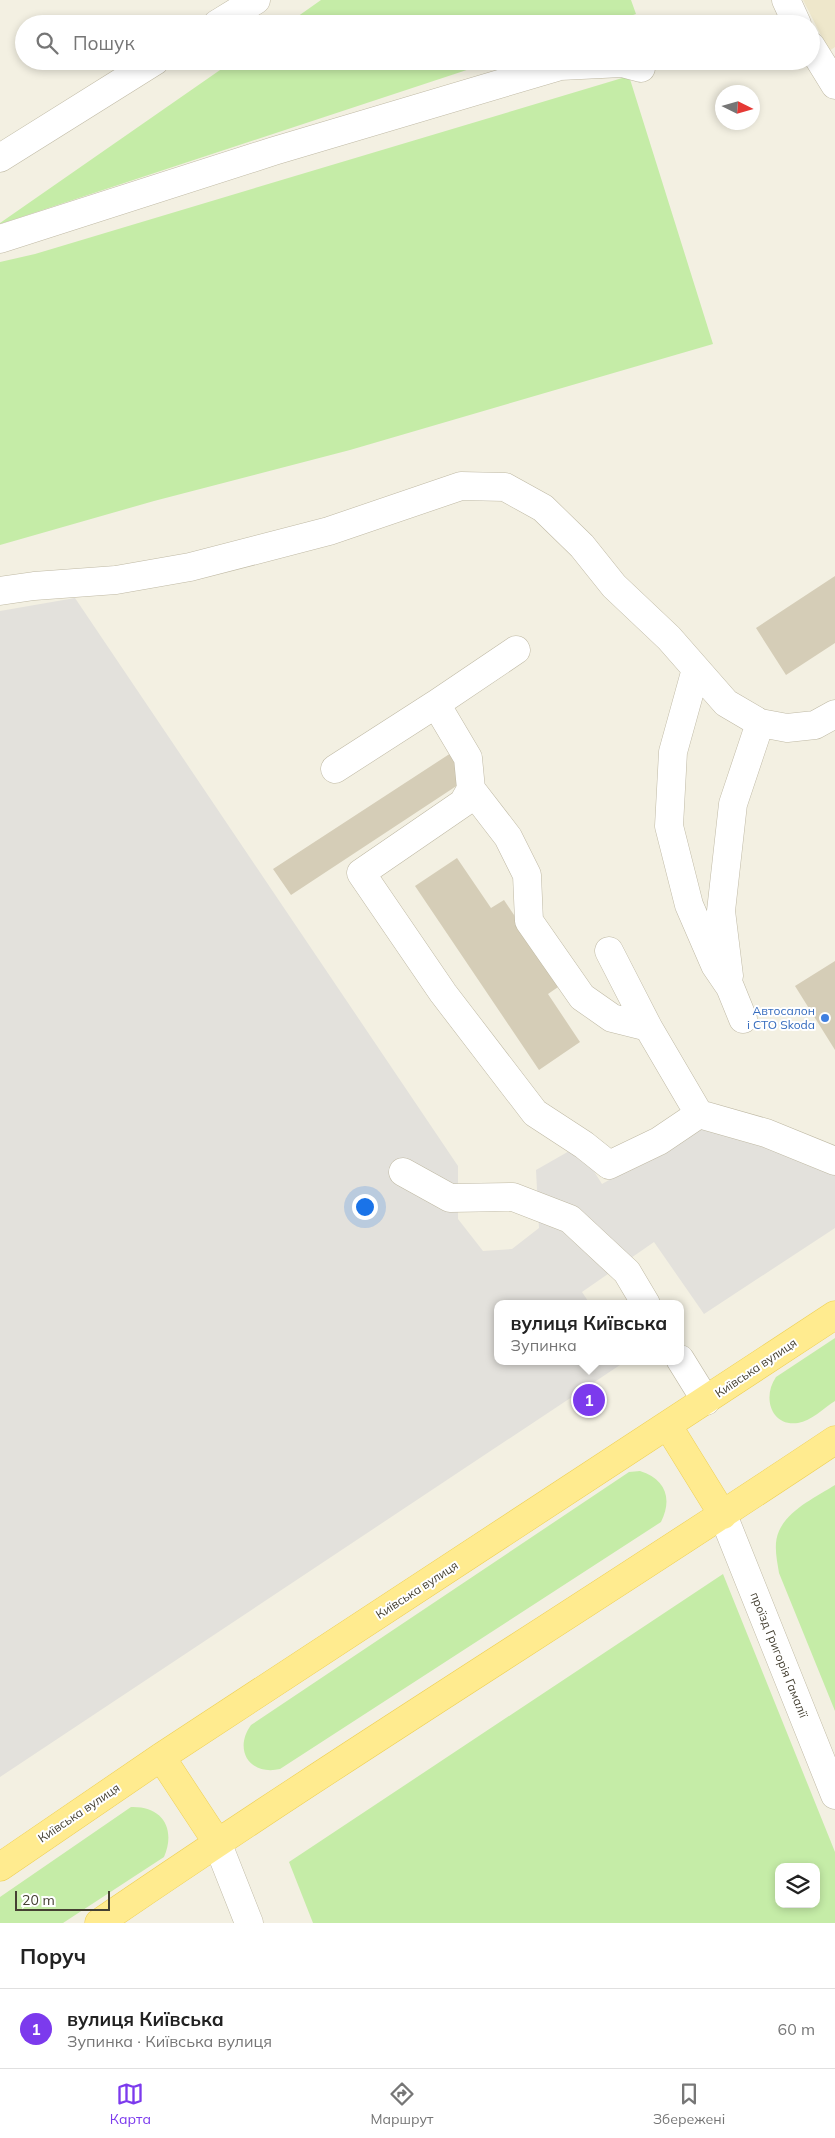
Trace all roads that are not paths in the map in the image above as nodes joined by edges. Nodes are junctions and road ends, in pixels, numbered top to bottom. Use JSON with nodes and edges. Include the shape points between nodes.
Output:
{"nodes":[{"id":1,"x":256,"y":0,"type":"edge"},
{"id":2,"x":786,"y":0,"type":"edge"},
{"id":3,"x":232,"y":15,"type":"edge"},
{"id":4,"x":793,"y":15,"type":"edge"},
{"id":5,"x":820,"y":61,"type":"edge"},
{"id":6,"x":141,"y":70,"type":"edge"},
{"id":7,"x":547,"y":70,"type":"edge"},
{"id":8,"x":835,"y":85,"type":"edge"},
{"id":9,"x":0,"y":158,"type":"edge"},
{"id":10,"x":0,"y":239,"type":"edge"},
{"id":11,"x":0,"y":591,"type":"edge"},
{"id":12,"x":516,"y":650,"type":"dead end"},
{"id":13,"x":696,"y":669,"type":"junction"},
{"id":14,"x":436,"y":704,"type":"junction"},
{"id":15,"x":835,"y":714,"type":"edge"},
{"id":16,"x":760,"y":723,"type":"junction"},
{"id":17,"x":335,"y":769,"type":"dead end"},
{"id":18,"x":471,"y":789,"type":"junction"},
{"id":19,"x":609,"y":951,"type":"dead end"},
{"id":20,"x":730,"y":987,"type":"junction"},
{"id":21,"x":743,"y":1019,"type":"dead end"},
{"id":22,"x":648,"y":1027,"type":"junction"},
{"id":23,"x":699,"y":1114,"type":"junction"},
{"id":24,"x":835,"y":1161,"type":"edge"},
{"id":25,"x":403,"y":1172,"type":"dead end"},
{"id":26,"x":644,"y":1300,"type":"edge"},
{"id":27,"x":835,"y":1315,"type":"edge"},
{"id":28,"x":684,"y":1365,"type":"edge"},
{"id":29,"x":706,"y":1401,"type":"junction"},
{"id":30,"x":668,"y":1426,"type":"junction"},
{"id":31,"x":835,"y":1440,"type":"edge"},
{"id":32,"x":723,"y":1515,"type":"junction"},
{"id":33,"x":161,"y":1757,"type":"junction"},
{"id":34,"x":835,"y":1795,"type":"edge"},
{"id":35,"x":217,"y":1842,"type":"junction"},
{"id":36,"x":0,"y":1867,"type":"edge"},
{"id":37,"x":99,"y":1923,"type":"edge"},
{"id":38,"x":249,"y":1923,"type":"edge"}],
"edges":[{"from":1,"to":3,"type":"street"},
{"from":2,"to":4,"type":"street"},
{"from":5,"to":8,"type":"street"},
{"from":6,"to":9,"type":"street"},
{"from":7,"to":10,"type":"street","via":[[274,151]]},
{"from":11,"to":13,"type":"street","via":[[116,580],[190,567],[329,531],[461,486],[505,487],[543,508]]},
{"from":12,"to":14,"type":"street"},
{"from":13,"to":16,"type":"street","via":[[726,704]]},
{"from":13,"to":20,"type":"street","via":[[673,752],[670,826],[689,906],[715,966]]},
{"from":14,"to":17,"type":"street"},
{"from":14,"to":18,"type":"street","via":[[468,758]]},
{"from":15,"to":16,"type":"street","via":[[815,725],[787,728]]},
{"from":16,"to":20,"type":"street","via":[[733,804],[721,912]]},
{"from":18,"to":22,"type":"street","via":[[508,837],[527,875],[529,921],[582,997],[612,1018]]},
{"from":18,"to":23,"type":"street","via":[[463,803],[361,873],[444,993],[535,1113],[609,1164],[660,1141]]},
{"from":19,"to":22,"type":"street"},
{"from":20,"to":21,"type":"street"},
{"from":22,"to":23,"type":"street"},
{"from":23,"to":24,"type":"street","via":[[766,1133]]},
{"from":25,"to":26,"type":"street","via":[[450,1198],[513,1198],[570,1218],[627,1272]]},
{"from":27,"to":29,"type":"main road","name":"Київська вулиця"},
{"from":28,"to":29,"type":"street"},
{"from":29,"to":30,"type":"main road","name":"Київська вулиця"},
{"from":30,"to":32,"type":"main road"},
{"from":30,"to":33,"type":"main road","name":"Київська вулиця"},
{"from":31,"to":32,"type":"main road"},
{"from":32,"to":34,"type":"street","name":"проїзд Григорія Гамалії"},
{"from":32,"to":35,"type":"main road"},
{"from":33,"to":35,"type":"main road"},
{"from":33,"to":36,"type":"main road","name":"Київська вулиця"},
{"from":35,"to":37,"type":"main road"},
{"from":35,"to":38,"type":"street"}]}
